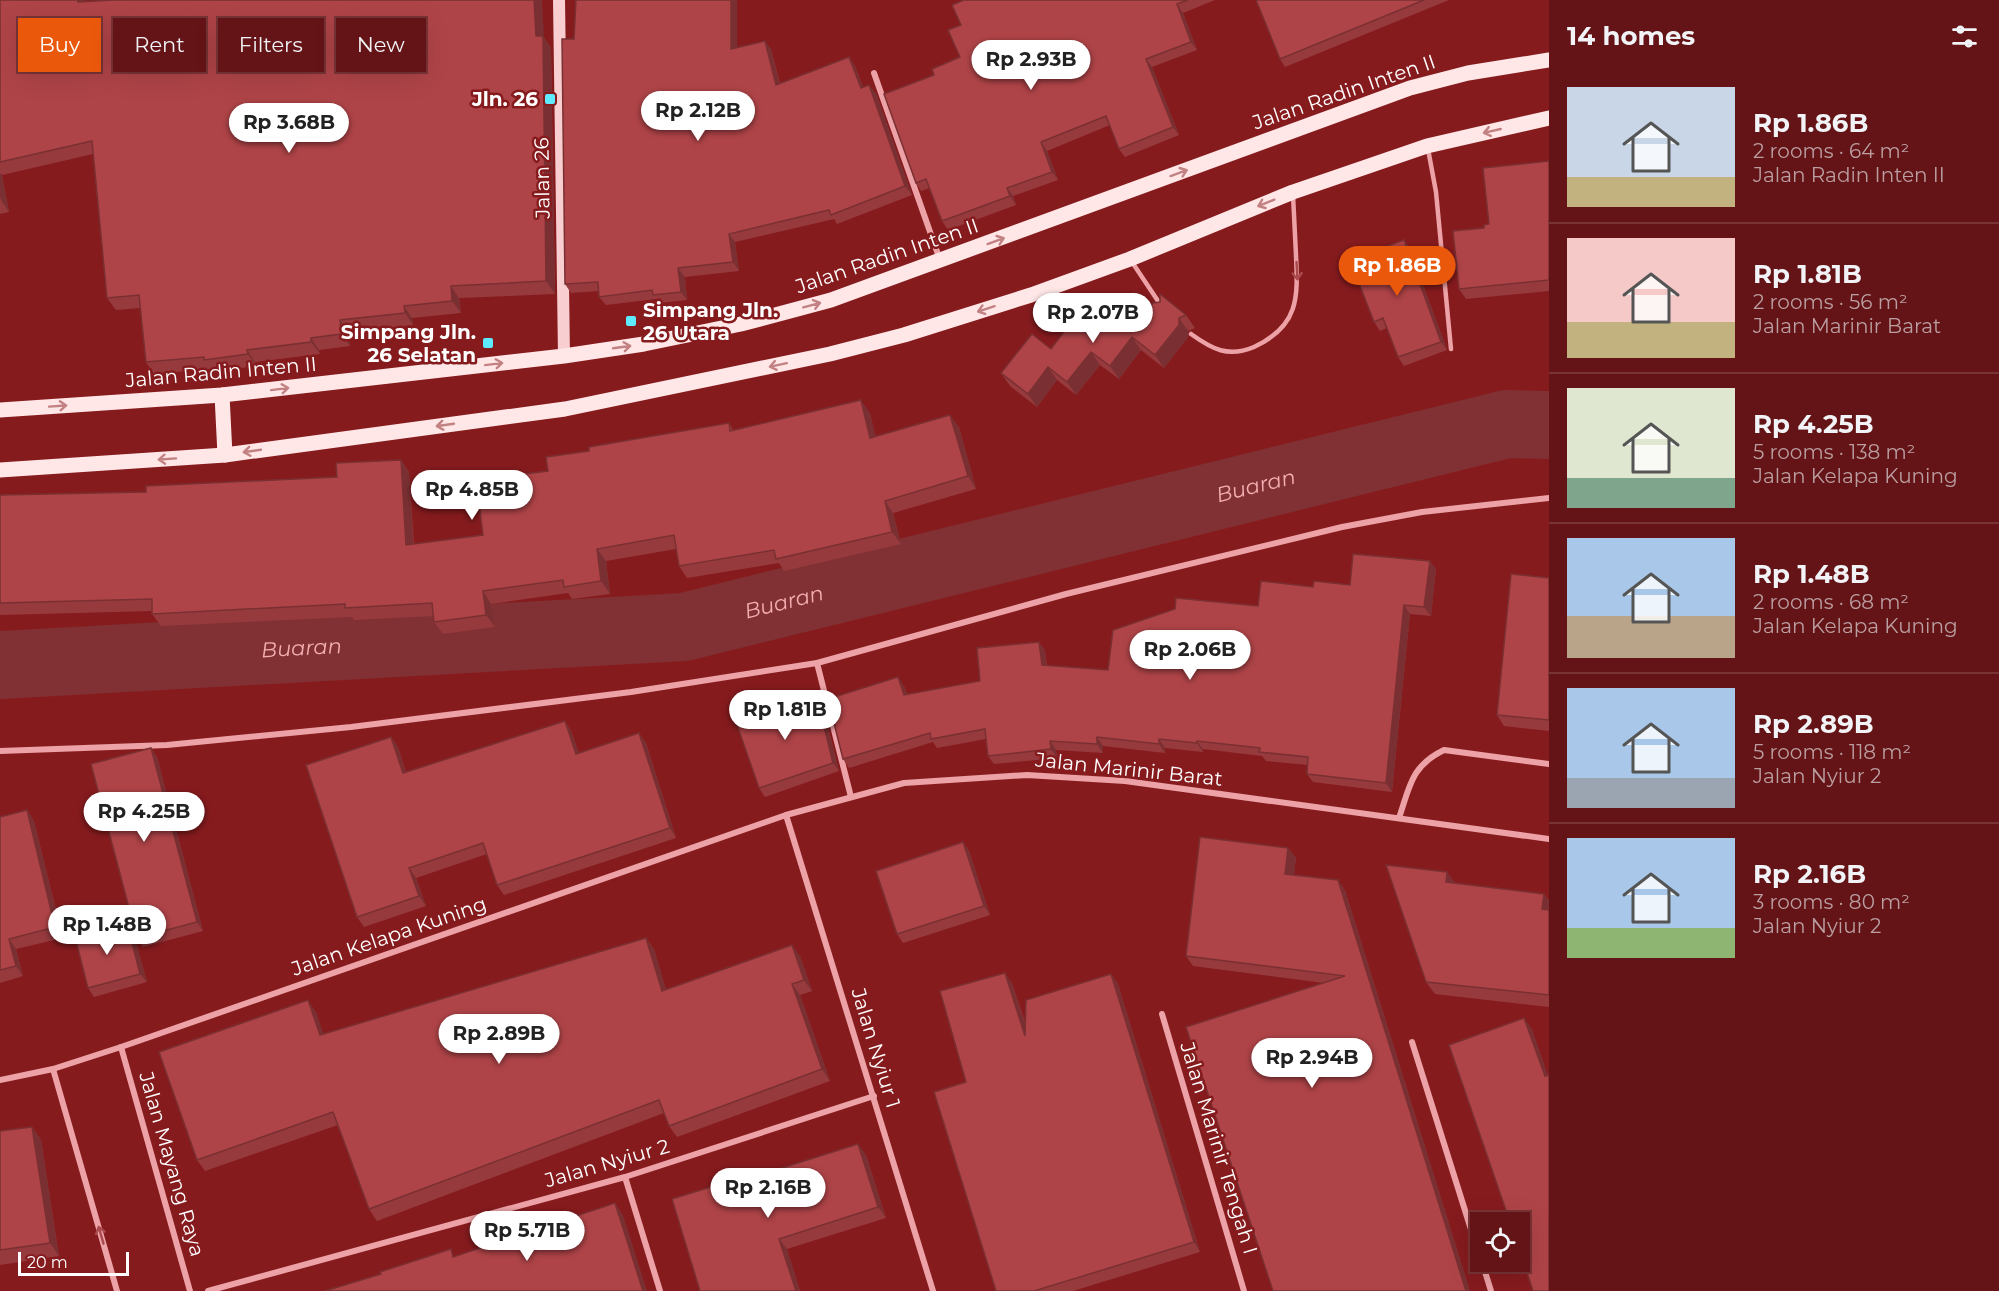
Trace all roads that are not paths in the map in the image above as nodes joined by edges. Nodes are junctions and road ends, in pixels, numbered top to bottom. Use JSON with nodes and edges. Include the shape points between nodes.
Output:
{"nodes":[{"id":1,"x":559,"y":0,"type":"edge"},
{"id":2,"x":1549,"y":60,"type":"edge"},
{"id":3,"x":873,"y":73,"type":"dead end"},
{"id":4,"x":1549,"y":118,"type":"edge"},
{"id":5,"x":1427,"y":146,"type":"junction"},
{"id":6,"x":1293,"y":192,"type":"junction"},
{"id":7,"x":1130,"y":259,"type":"junction"},
{"id":8,"x":940,"y":261,"type":"junction"},
{"id":9,"x":1165,"y":312,"type":"edge"},
{"id":10,"x":1191,"y":334,"type":"dead end"},
{"id":11,"x":1451,"y":349,"type":"dead end"},
{"id":12,"x":564,"y":356,"type":"junction"},
{"id":13,"x":222,"y":395,"type":"junction"},
{"id":14,"x":0,"y":410,"type":"edge"},
{"id":15,"x":225,"y":455,"type":"junction"},
{"id":16,"x":0,"y":470,"type":"edge"},
{"id":17,"x":1549,"y":498,"type":"edge"},
{"id":18,"x":817,"y":663,"type":"junction"},
{"id":19,"x":0,"y":751,"type":"edge"},
{"id":20,"x":1549,"y":765,"type":"edge"},
{"id":21,"x":850,"y":797,"type":"junction"},
{"id":22,"x":786,"y":815,"type":"junction"},
{"id":23,"x":1399,"y":818,"type":"junction"},
{"id":24,"x":1549,"y":839,"type":"edge"},
{"id":25,"x":1162,"y":1014,"type":"dead end"},
{"id":26,"x":1412,"y":1042,"type":"dead end"},
{"id":27,"x":121,"y":1047,"type":"junction"},
{"id":28,"x":53,"y":1069,"type":"junction"},
{"id":29,"x":0,"y":1080,"type":"edge"},
{"id":30,"x":874,"y":1096,"type":"junction"},
{"id":31,"x":625,"y":1177,"type":"junction"},
{"id":32,"x":1470,"y":1225,"type":"edge"},
{"id":33,"x":1485,"y":1272,"type":"edge"},
{"id":34,"x":117,"y":1291,"type":"edge"},
{"id":35,"x":190,"y":1291,"type":"edge"},
{"id":36,"x":208,"y":1291,"type":"edge"},
{"id":37,"x":660,"y":1291,"type":"edge"},
{"id":38,"x":933,"y":1291,"type":"edge"},
{"id":39,"x":1245,"y":1291,"type":"edge"},
{"id":40,"x":1491,"y":1291,"type":"edge"}],
"edges":[{"from":1,"to":12,"type":"street","name":"Jalan 26"},
{"from":8,"to":2,"type":"main road","name":"Jalan Radin Inten II","one_way":true,"via":[[1410,88],[1468,73]]},
{"from":3,"to":8,"type":"street"},
{"from":4,"to":5,"type":"main road","one_way":true},
{"from":5,"to":6,"type":"main road"},
{"from":5,"to":11,"type":"lane","via":[[1436,192]]},
{"from":6,"to":7,"type":"main road","one_way":true},
{"from":6,"to":10,"type":"lane","one_way":true,"via":[[1298,291],[1285,325],[1258,345],[1234,352],[1209,347]]},
{"from":7,"to":9,"type":"lane"},
{"from":7,"to":15,"type":"main road","one_way":true,"via":[[915,332],[830,354],[565,409]]},
{"from":12,"to":8,"type":"main road","name":"Jalan Radin Inten II","one_way":true,"via":[[741,324],[831,300]]},
{"from":13,"to":12,"type":"main road","name":"Jalan Radin Inten II","one_way":true},
{"from":14,"to":13,"type":"main road","name":"Jalan Radin Inten II","one_way":true},
{"from":13,"to":15,"type":"main road"},
{"from":15,"to":16,"type":"main road","one_way":true},
{"from":17,"to":18,"type":"street","via":[[1422,512],[1342,527],[1066,594]]},
{"from":18,"to":19,"type":"street","via":[[631,692],[351,727],[167,745]]},
{"from":18,"to":21,"type":"street"},
{"from":20,"to":23,"type":"street","via":[[1444,750],[1414,775]]},
{"from":21,"to":22,"type":"street","name":"Jalan Marinir Barat"},
{"from":21,"to":23,"type":"street","name":"Jalan Marinir Barat","via":[[904,783],[1028,775],[1125,781]]},
{"from":22,"to":27,"type":"street","name":"Jalan Kelapa Kuning"},
{"from":22,"to":30,"type":"street","name":"Jalan Nyiur 1"},
{"from":23,"to":24,"type":"street","name":"Jalan Marinir Barat"},
{"from":25,"to":39,"type":"street","name":"Jalan Marinir Tengah I"},
{"from":26,"to":32,"type":"street"},
{"from":27,"to":28,"type":"street","name":"Jalan Kelapa Kuning"},
{"from":27,"to":35,"type":"street","name":"Jalan Mayang Raya"},
{"from":28,"to":29,"type":"street","name":"Jalan Kelapa Kuning"},
{"from":34,"to":28,"type":"street","one_way":true},
{"from":30,"to":31,"type":"street","name":"Jalan Nyiur 2"},
{"from":30,"to":38,"type":"street","name":"Jalan Nyiur 1"},
{"from":31,"to":36,"type":"street","name":"Jalan Nyiur 2"},
{"from":31,"to":37,"type":"street"},
{"from":33,"to":40,"type":"street"}]}
